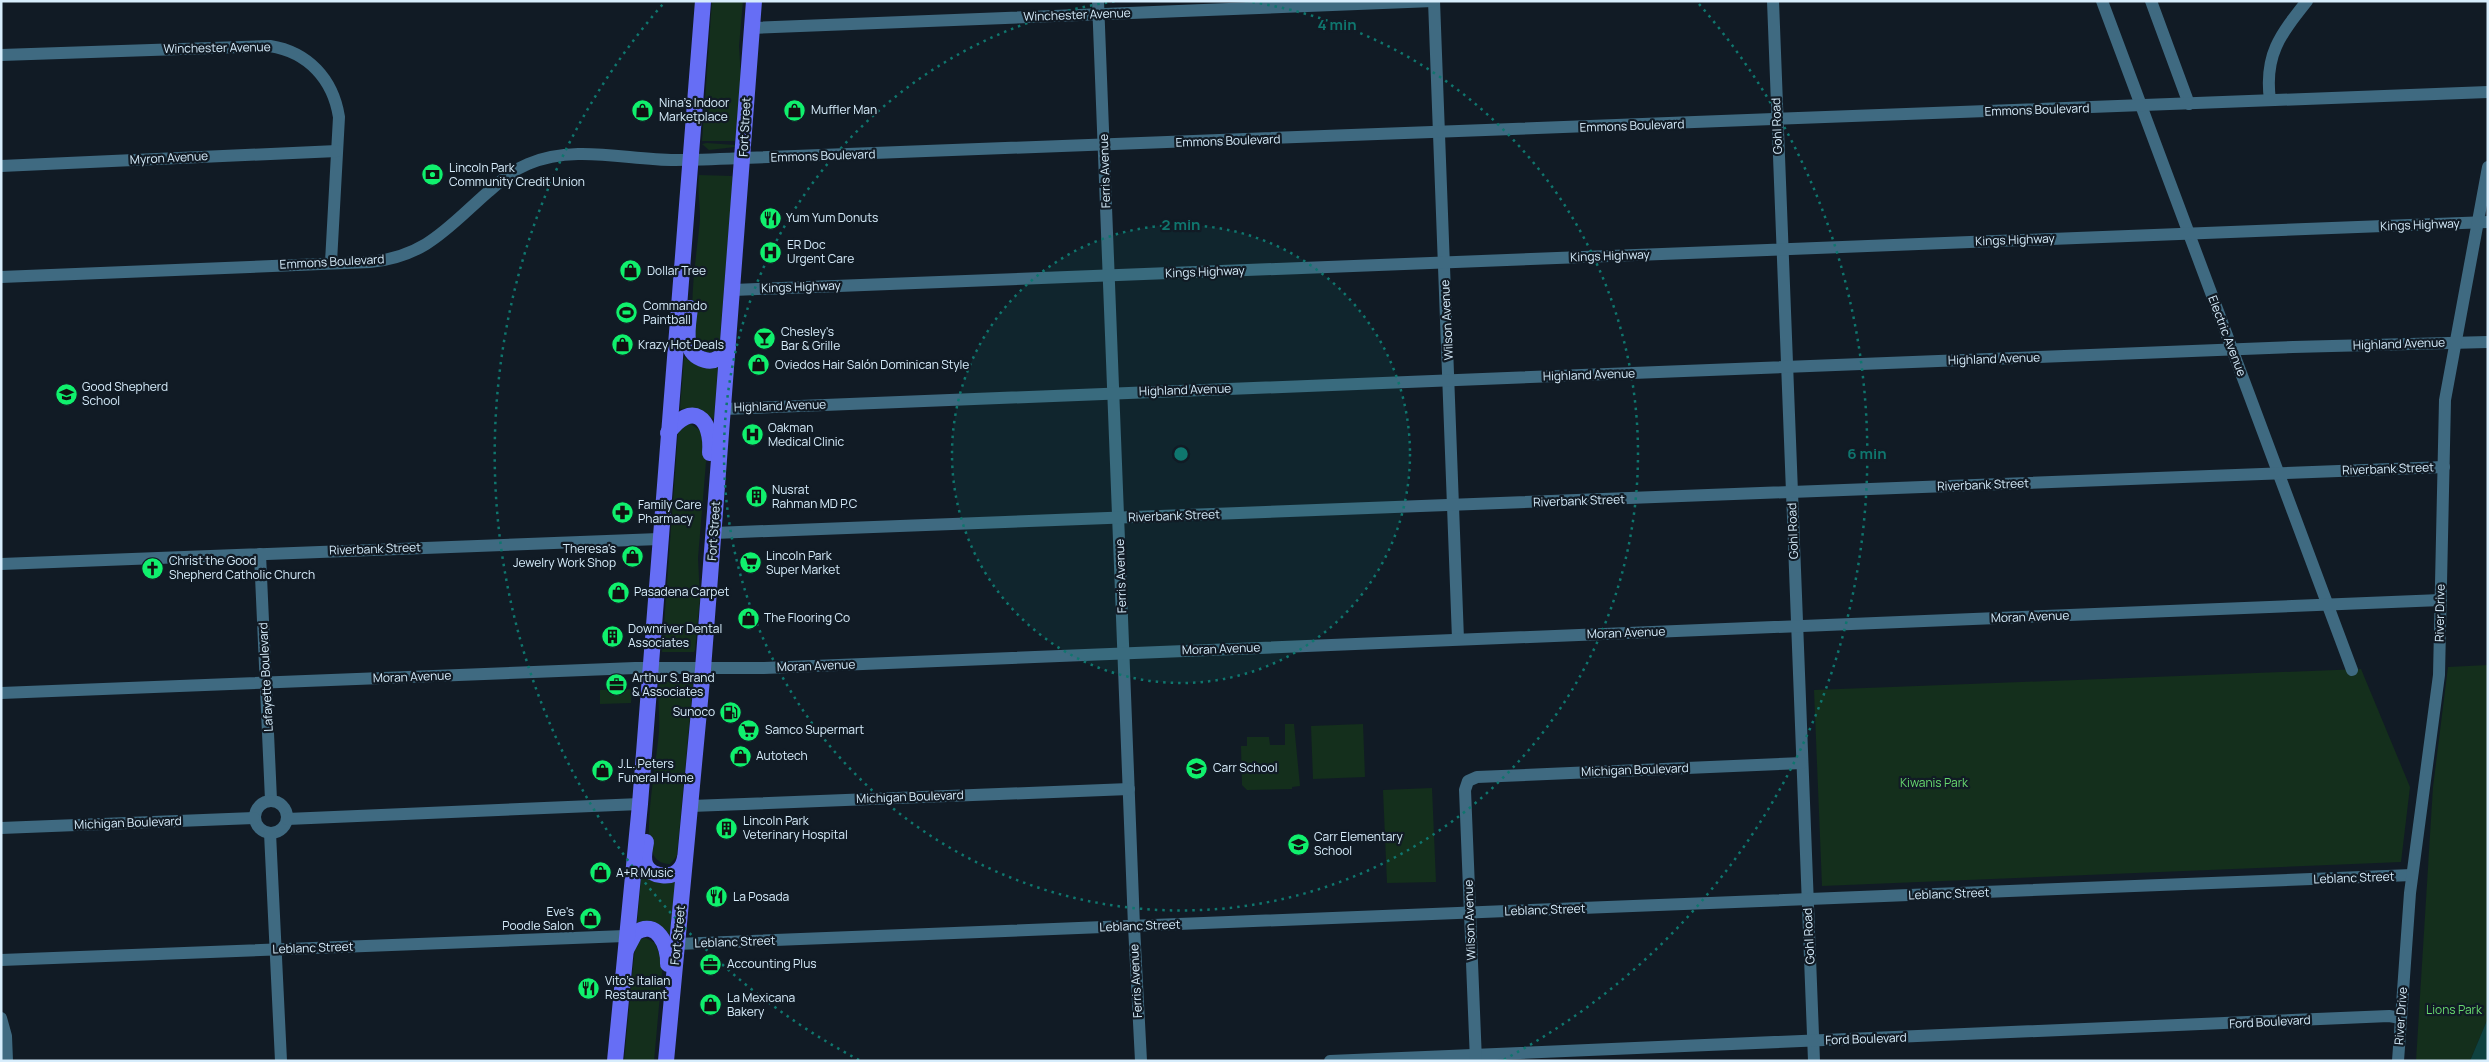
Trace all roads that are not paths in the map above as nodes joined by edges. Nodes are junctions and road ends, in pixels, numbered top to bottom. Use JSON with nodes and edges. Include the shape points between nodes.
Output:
{"nodes":[{"id":1,"x":703,"y":1,"type":"edge"},
{"id":2,"x":746,"y":1,"type":"edge"},
{"id":3,"x":754,"y":1,"type":"edge"},
{"id":4,"x":1098,"y":1,"type":"edge"},
{"id":5,"x":1434,"y":1,"type":"edge"},
{"id":6,"x":1772,"y":1,"type":"edge"},
{"id":7,"x":2102,"y":1,"type":"edge"},
{"id":8,"x":2151,"y":1,"type":"edge"},
{"id":9,"x":2307,"y":1,"type":"edge"},
{"id":10,"x":1099,"y":14,"type":"junction"},
{"id":11,"x":751,"y":31,"type":"junction"},
{"id":12,"x":1,"y":55,"type":"edge"},
{"id":13,"x":2488,"y":92,"type":"edge"},
{"id":14,"x":2270,"y":100,"type":"junction"},
{"id":15,"x":2189,"y":104,"type":"junction"},
{"id":16,"x":2141,"y":106,"type":"junction"},
{"id":17,"x":1777,"y":120,"type":"junction"},
{"id":18,"x":1440,"y":133,"type":"junction"},
{"id":19,"x":1104,"y":146,"type":"junction"},
{"id":20,"x":337,"y":151,"type":"junction"},
{"id":21,"x":743,"y":158,"type":"junction"},
{"id":22,"x":691,"y":159,"type":"junction"},
{"id":23,"x":1,"y":166,"type":"edge"},
{"id":24,"x":2488,"y":167,"type":"edge"},
{"id":25,"x":686,"y":222,"type":"junction"},
{"id":26,"x":2483,"y":222,"type":"edge"},
{"id":27,"x":2188,"y":234,"type":"junction"},
{"id":28,"x":1782,"y":250,"type":"junction"},
{"id":29,"x":331,"y":262,"type":"junction"},
{"id":30,"x":1444,"y":263,"type":"junction"},
{"id":31,"x":1109,"y":276,"type":"junction"},
{"id":32,"x":1,"y":277,"type":"edge"},
{"id":33,"x":733,"y":290,"type":"junction"},
{"id":34,"x":2456,"y":342,"type":"junction"},
{"id":35,"x":2488,"y":342,"type":"edge"},
{"id":36,"x":728,"y":348,"type":"junction"},
{"id":37,"x":2232,"y":350,"type":"junction"},
{"id":38,"x":1787,"y":367,"type":"junction"},
{"id":39,"x":1449,"y":380,"type":"junction"},
{"id":40,"x":1114,"y":393,"type":"junction"},
{"id":41,"x":723,"y":409,"type":"junction"},
{"id":42,"x":672,"y":424,"type":"junction"},
{"id":43,"x":2444,"y":467,"type":"junction"},
{"id":44,"x":2279,"y":474,"type":"junction"},
{"id":45,"x":1792,"y":492,"type":"junction"},
{"id":46,"x":1454,"y":506,"type":"junction"},
{"id":47,"x":1118,"y":519,"type":"junction"},
{"id":48,"x":714,"y":533,"type":"junction"},
{"id":49,"x":660,"y":539,"type":"junction"},
{"id":50,"x":712,"y":550,"type":"junction"},
{"id":51,"x":260,"y":554,"type":"junction"},
{"id":52,"x":1,"y":564,"type":"edge"},
{"id":53,"x":2441,"y":600,"type":"junction"},
{"id":54,"x":2328,"y":605,"type":"junction"},
{"id":55,"x":1797,"y":626,"type":"junction"},
{"id":56,"x":1458,"y":639,"type":"junction"},
{"id":57,"x":1123,"y":653,"type":"junction"},
{"id":58,"x":650,"y":668,"type":"junction"},
{"id":59,"x":703,"y":669,"type":"junction"},
{"id":60,"x":2352,"y":670,"type":"dead end"},
{"id":61,"x":266,"y":683,"type":"junction"},
{"id":62,"x":648,"y":691,"type":"junction"},
{"id":63,"x":1,"y":693,"type":"edge"},
{"id":64,"x":1802,"y":762,"type":"junction"},
{"id":65,"x":1468,"y":781,"type":"joint"},
{"id":66,"x":1129,"y":789,"type":"junction"},
{"id":67,"x":271,"y":800,"type":"junction"},
{"id":68,"x":640,"y":804,"type":"junction"},
{"id":69,"x":691,"y":806,"type":"junction"},
{"id":70,"x":254,"y":818,"type":"junction"},
{"id":71,"x":287,"y":818,"type":"junction"},
{"id":72,"x":1,"y":828,"type":"edge"},
{"id":73,"x":270,"y":833,"type":"junction"},
{"id":74,"x":686,"y":856,"type":"junction"},
{"id":75,"x":2412,"y":875,"type":"junction"},
{"id":76,"x":1807,"y":900,"type":"junction"},
{"id":77,"x":1470,"y":913,"type":"junction"},
{"id":78,"x":1134,"y":926,"type":"junction"},
{"id":79,"x":625,"y":936,"type":"junction"},
{"id":80,"x":677,"y":944,"type":"junction"},
{"id":81,"x":276,"y":950,"type":"junction"},
{"id":82,"x":624,"y":955,"type":"junction"},
{"id":83,"x":1,"y":960,"type":"edge"},
{"id":84,"x":1,"y":1018,"type":"edge"},
{"id":85,"x":2401,"y":1018,"type":"junction"},
{"id":86,"x":1814,"y":1042,"type":"junction"},
{"id":87,"x":616,"y":1058,"type":"edge"},
{"id":88,"x":1476,"y":1058,"type":"edge"},
{"id":89,"x":7,"y":1061,"type":"edge"},
{"id":90,"x":281,"y":1061,"type":"edge"},
{"id":91,"x":659,"y":1061,"type":"edge"},
{"id":92,"x":666,"y":1061,"type":"edge"},
{"id":93,"x":1141,"y":1061,"type":"edge"},
{"id":94,"x":1330,"y":1061,"type":"edge"},
{"id":95,"x":1814,"y":1061,"type":"edge"},
{"id":96,"x":2398,"y":1061,"type":"edge"}],
"edges":[{"from":1,"to":22,"type":"main road"},
{"from":2,"to":11,"type":"main road","via":[[745,20]]},
{"from":3,"to":11,"type":"main road","name":"Fort Street"},
{"from":4,"to":10,"type":"street","name":"Ferris Avenue"},
{"from":5,"to":10,"type":"street","name":"Winchester Avenue"},
{"from":5,"to":18,"type":"street","name":"Wilson Avenue"},
{"from":6,"to":17,"type":"street","name":"Gohl Road"},
{"from":7,"to":16,"type":"street","name":"Electric Avenue"},
{"from":8,"to":15,"type":"street"},
{"from":9,"to":14,"type":"street","via":[[2280,36],[2272,53],[2268,83]]},
{"from":10,"to":11,"type":"street","name":"Winchester Avenue"},
{"from":10,"to":19,"type":"street","name":"Ferris Avenue"},
{"from":11,"to":21,"type":"main road","name":"Fort Street"},
{"from":12,"to":20,"type":"street","name":"Winchester Avenue","via":[[239,46],[279,48],[304,58],[328,83],[339,117]]},
{"from":13,"to":14,"type":"street","name":"Emmons Boulevard"},
{"from":14,"to":15,"type":"street","name":"Emmons Boulevard"},
{"from":15,"to":16,"type":"street","name":"Emmons Boulevard"},
{"from":16,"to":17,"type":"street","name":"Emmons Boulevard"},
{"from":16,"to":27,"type":"street","name":"Electric Avenue"},
{"from":17,"to":18,"type":"street","name":"Emmons Boulevard"},
{"from":17,"to":28,"type":"street","name":"Gohl Road"},
{"from":18,"to":19,"type":"street","name":"Emmons Boulevard"},
{"from":18,"to":30,"type":"street","name":"Wilson Avenue"},
{"from":19,"to":21,"type":"street","name":"Emmons Boulevard"},
{"from":19,"to":31,"type":"street","name":"Ferris Avenue"},
{"from":20,"to":23,"type":"street","name":"Myron Avenue"},
{"from":20,"to":29,"type":"street","name":"Winchester Avenue"},
{"from":21,"to":22,"type":"street","name":"Emmons Boulevard"},
{"from":21,"to":33,"type":"main road","name":"Fort Street"},
{"from":22,"to":25,"type":"main road"},
{"from":22,"to":29,"type":"street","name":"Emmons Boulevard","via":[[575,153],[541,159],[514,171],[441,236],[417,250],[381,261]]},
{"from":24,"to":26,"type":"street","name":"River Drive"},
{"from":25,"to":36,"type":"main road","via":[[694,245],[688,335],[690,349],[698,358],[707,360],[718,359]]},
{"from":25,"to":42,"type":"main road"},
{"from":26,"to":27,"type":"street","name":"Kings Highway"},
{"from":26,"to":34,"type":"street","name":"River Drive"},
{"from":27,"to":28,"type":"street","name":"Kings Highway"},
{"from":27,"to":37,"type":"street","name":"Electric Avenue"},
{"from":28,"to":30,"type":"street","name":"Kings Highway"},
{"from":28,"to":38,"type":"street","name":"Gohl Road"},
{"from":29,"to":32,"type":"street","name":"Emmons Boulevard"},
{"from":30,"to":31,"type":"street","name":"Kings Highway"},
{"from":30,"to":39,"type":"street","name":"Wilson Avenue"},
{"from":31,"to":33,"type":"street","name":"Kings Highway"},
{"from":31,"to":40,"type":"street","name":"Ferris Avenue"},
{"from":33,"to":36,"type":"main road","name":"Fort Street"},
{"from":34,"to":35,"type":"street","name":"Highland Avenue"},
{"from":34,"to":37,"type":"street","name":"Highland Avenue"},
{"from":34,"to":43,"type":"street","name":"River Drive","via":[[2445,400]]},
{"from":36,"to":41,"type":"main road","name":"Fort Street"},
{"from":37,"to":38,"type":"street","name":"Highland Avenue"},
{"from":37,"to":44,"type":"street","name":"Electric Avenue"},
{"from":38,"to":39,"type":"street","name":"Highland Avenue"},
{"from":38,"to":45,"type":"street","name":"Gohl Road"},
{"from":39,"to":40,"type":"street","name":"Highland Avenue"},
{"from":39,"to":46,"type":"street","name":"Wilson Avenue"},
{"from":40,"to":41,"type":"street","name":"Highland Avenue"},
{"from":40,"to":47,"type":"street","name":"Ferris Avenue"},
{"from":41,"to":48,"type":"main road","name":"Fort Street"},
{"from":42,"to":49,"type":"main road"},
{"from":42,"to":50,"type":"main road","via":[[689,416],[696,417],[710,430],[706,529]]},
{"from":43,"to":44,"type":"street","name":"Riverbank Street"},
{"from":43,"to":53,"type":"street","name":"River Drive"},
{"from":44,"to":45,"type":"street","name":"Riverbank Street"},
{"from":44,"to":54,"type":"street","name":"Electric Avenue"},
{"from":45,"to":46,"type":"street","name":"Riverbank Street"},
{"from":45,"to":55,"type":"street","name":"Gohl Road"},
{"from":46,"to":47,"type":"street","name":"Riverbank Street"},
{"from":46,"to":56,"type":"street","name":"Wilson Avenue"},
{"from":47,"to":48,"type":"street","name":"Riverbank Street"},
{"from":47,"to":57,"type":"street","name":"Ferris Avenue"},
{"from":48,"to":50,"type":"main road","name":"Fort Street"},
{"from":49,"to":51,"type":"street","name":"Riverbank Street"},
{"from":49,"to":58,"type":"main road"},
{"from":50,"to":59,"type":"main road","name":"Fort Street"},
{"from":51,"to":52,"type":"street","name":"Riverbank Street"},
{"from":51,"to":61,"type":"street","name":"Lafayette Boulevard"},
{"from":53,"to":54,"type":"street","name":"Moran Avenue"},
{"from":53,"to":75,"type":"street","name":"River Drive","via":[[2439,675]]},
{"from":54,"to":55,"type":"street","name":"Moran Avenue"},
{"from":54,"to":60,"type":"street","name":"Electric Avenue"},
{"from":55,"to":56,"type":"street","name":"Moran Avenue"},
{"from":55,"to":64,"type":"street","name":"Gohl Road"},
{"from":56,"to":57,"type":"street","name":"Moran Avenue"},
{"from":57,"to":59,"type":"street","name":"Moran Avenue"},
{"from":57,"to":66,"type":"street","name":"Ferris Avenue"},
{"from":58,"to":59,"type":"street","name":"Moran Avenue"},
{"from":58,"to":61,"type":"street","name":"Moran Avenue"},
{"from":58,"to":62,"type":"main road"},
{"from":59,"to":69,"type":"main road","name":"Fort Street"},
{"from":61,"to":63,"type":"street","name":"Moran Avenue"},
{"from":61,"to":67,"type":"street","name":"Lafayette Boulevard"},
{"from":62,"to":68,"type":"main road"},
{"from":62,"to":74,"type":"main road","via":[[656,729],[644,861],[650,871],[663,876],[680,870]]},
{"from":64,"to":65,"type":"street","name":"Michigan Boulevard","via":[[1477,777]]},
{"from":64,"to":76,"type":"street","name":"Gohl Road"},
{"from":65,"to":77,"type":"street","name":"Wilson Avenue","via":[[1465,790]]},
{"from":66,"to":69,"type":"street","name":"Michigan Boulevard"},
{"from":66,"to":78,"type":"street","name":"Ferris Avenue"},
{"from":67,"to":70,"type":"street","via":[[261,803]]},
{"from":67,"to":71,"type":"street","via":[[284,807]]},
{"from":68,"to":71,"type":"street"},
{"from":68,"to":79,"type":"main road"},
{"from":69,"to":74,"type":"main road","name":"Fort Street"},
{"from":70,"to":72,"type":"street","name":"Michigan Boulevard"},
{"from":70,"to":73,"type":"street","via":[[258,827]]},
{"from":71,"to":73,"type":"street","via":[[281,829]]},
{"from":73,"to":81,"type":"street"},
{"from":74,"to":80,"type":"main road","name":"Fort Street"},
{"from":75,"to":76,"type":"street","name":"Leblanc Street"},
{"from":75,"to":85,"type":"street","name":"River Drive"},
{"from":76,"to":77,"type":"street","name":"Leblanc Street"},
{"from":76,"to":86,"type":"street","name":"Gohl Road"},
{"from":77,"to":78,"type":"street","name":"Leblanc Street"},
{"from":77,"to":88,"type":"street","name":"Wilson Avenue"},
{"from":78,"to":80,"type":"street","name":"Leblanc Street"},
{"from":78,"to":93,"type":"street","name":"Ferris Avenue"},
{"from":79,"to":81,"type":"street","name":"Leblanc Street"},
{"from":79,"to":82,"type":"main road"},
{"from":80,"to":92,"type":"main road","name":"Fort Street"},
{"from":81,"to":83,"type":"street","name":"Leblanc Street"},
{"from":81,"to":90,"type":"street"},
{"from":82,"to":87,"type":"main road"},
{"from":82,"to":91,"type":"main road","via":[[638,931],[652,930],[666,943],[668,953]]},
{"from":84,"to":89,"type":"street"},
{"from":85,"to":86,"type":"street","name":"Ford Boulevard"},
{"from":85,"to":96,"type":"street","name":"River Drive"},
{"from":86,"to":88,"type":"street","name":"Ford Boulevard"},
{"from":86,"to":95,"type":"street","name":"Gohl Road"},
{"from":88,"to":94,"type":"street","name":"Ford Boulevard"}]}
